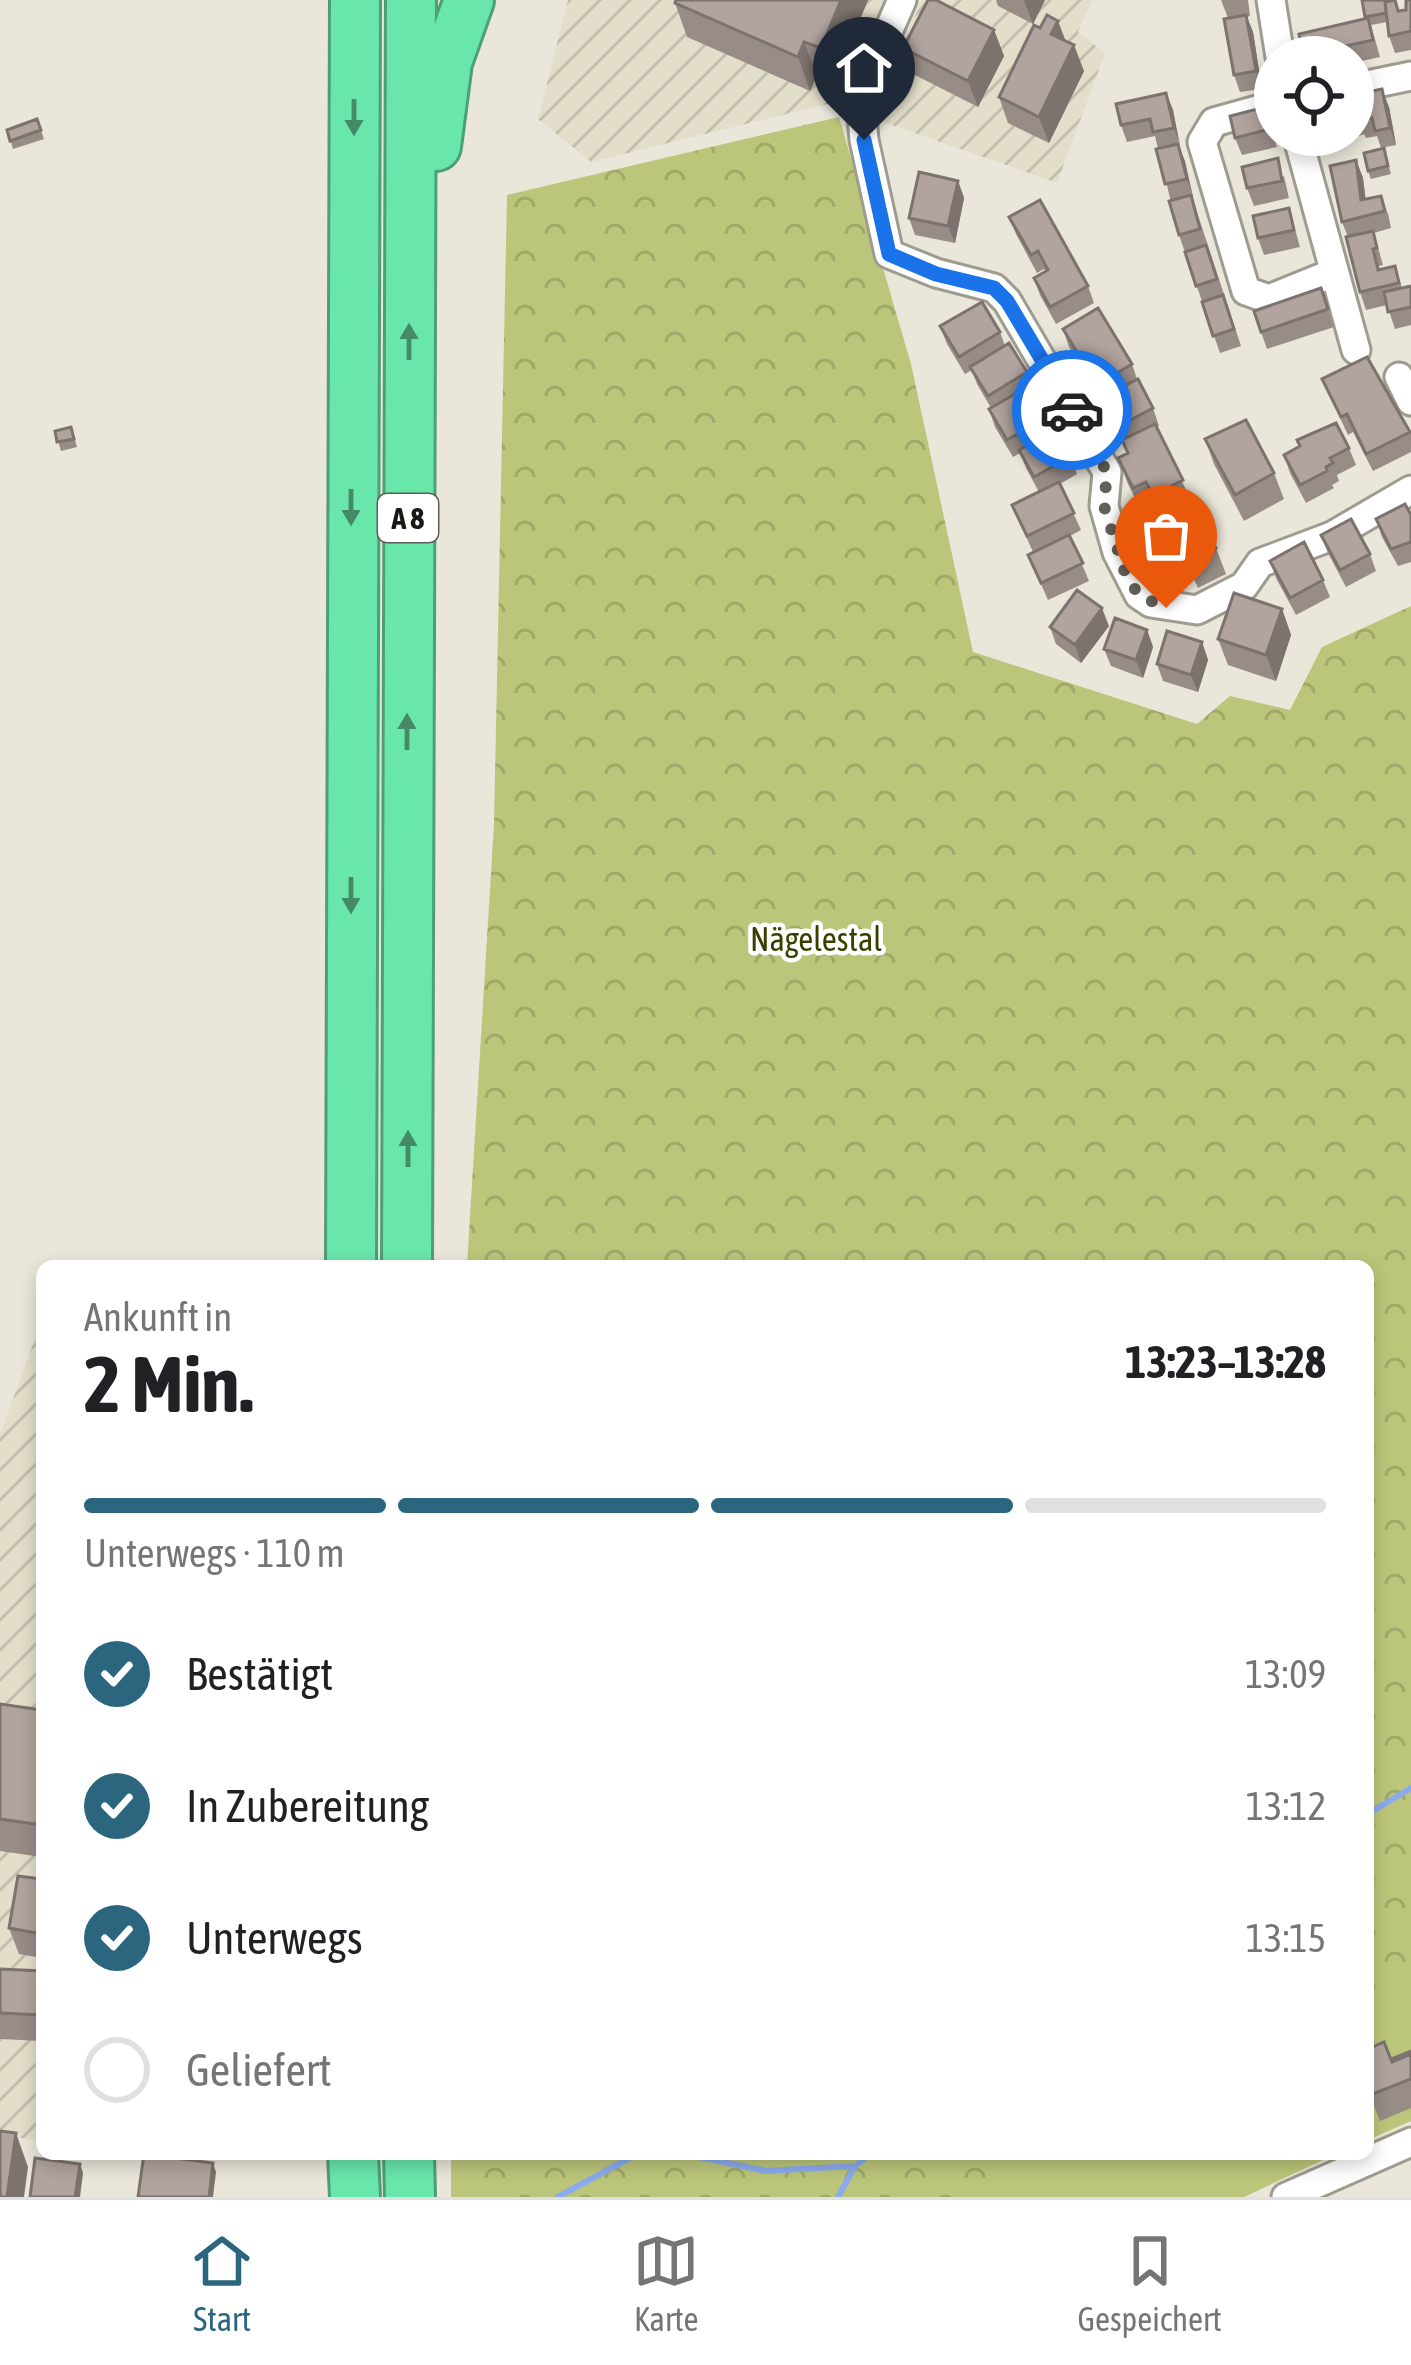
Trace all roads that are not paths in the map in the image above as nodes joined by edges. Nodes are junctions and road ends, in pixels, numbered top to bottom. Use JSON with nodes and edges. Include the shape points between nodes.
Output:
{"nodes":[{"id":1,"x":355,"y":0,"type":"edge"},
{"id":2,"x":411,"y":0,"type":"edge"},
{"id":3,"x":469,"y":0,"type":"edge"},
{"id":4,"x":902,"y":0,"type":"edge"},
{"id":5,"x":1271,"y":0,"type":"edge"},
{"id":6,"x":1277,"y":36,"type":"edge"},
{"id":7,"x":1411,"y":76,"type":"edge"},
{"id":8,"x":1374,"y":84,"type":"edge"},
{"id":9,"x":1254,"y":111,"type":"edge"},
{"id":10,"x":1302,"y":156,"type":"edge"},
{"id":11,"x":410,"y":187,"type":"junction"},
{"id":12,"x":1333,"y":273,"type":"junction"},
{"id":13,"x":1356,"y":350,"type":"dead end"},
{"id":14,"x":1411,"y":490,"type":"edge"},
{"id":15,"x":350,"y":1260,"type":"edge"},
{"id":16,"x":407,"y":1260,"type":"edge"},
{"id":17,"x":1411,"y":2142,"type":"edge"},
{"id":18,"x":1374,"y":2158,"type":"edge"},
{"id":19,"x":353,"y":2160,"type":"edge"},
{"id":20,"x":409,"y":2160,"type":"edge"},
{"id":21,"x":1370,"y":2160,"type":"edge"},
{"id":22,"x":355,"y":2197,"type":"edge"},
{"id":23,"x":410,"y":2197,"type":"edge"},
{"id":24,"x":1286,"y":2197,"type":"edge"}],
"edges":[{"from":1,"to":15,"type":"highway","number":"A 8","one_way":true},
{"from":2,"to":11,"type":"highway","number":"A 8"},
{"from":3,"to":11,"type":"highway","via":[[447,62],[434,160]]},
{"from":4,"to":14,"type":"street","via":[[860,95],[889,254],[994,288],[1007,301],[1107,472],[1104,506],[1139,595],[1197,610],[1244,586],[1260,563],[1332,536]]},
{"from":5,"to":6,"type":"street"},
{"from":7,"to":8,"type":"street"},
{"from":9,"to":12,"type":"street","via":[[1214,122],[1202,142],[1246,291],[1269,299]]},
{"from":10,"to":12,"type":"street"},
{"from":16,"to":11,"type":"highway","number":"A 8","one_way":true},
{"from":12,"to":13,"type":"street"},
{"from":17,"to":18,"type":"street"},
{"from":19,"to":22,"type":"highway"},
{"from":20,"to":23,"type":"highway"},
{"from":21,"to":24,"type":"street"}]}
